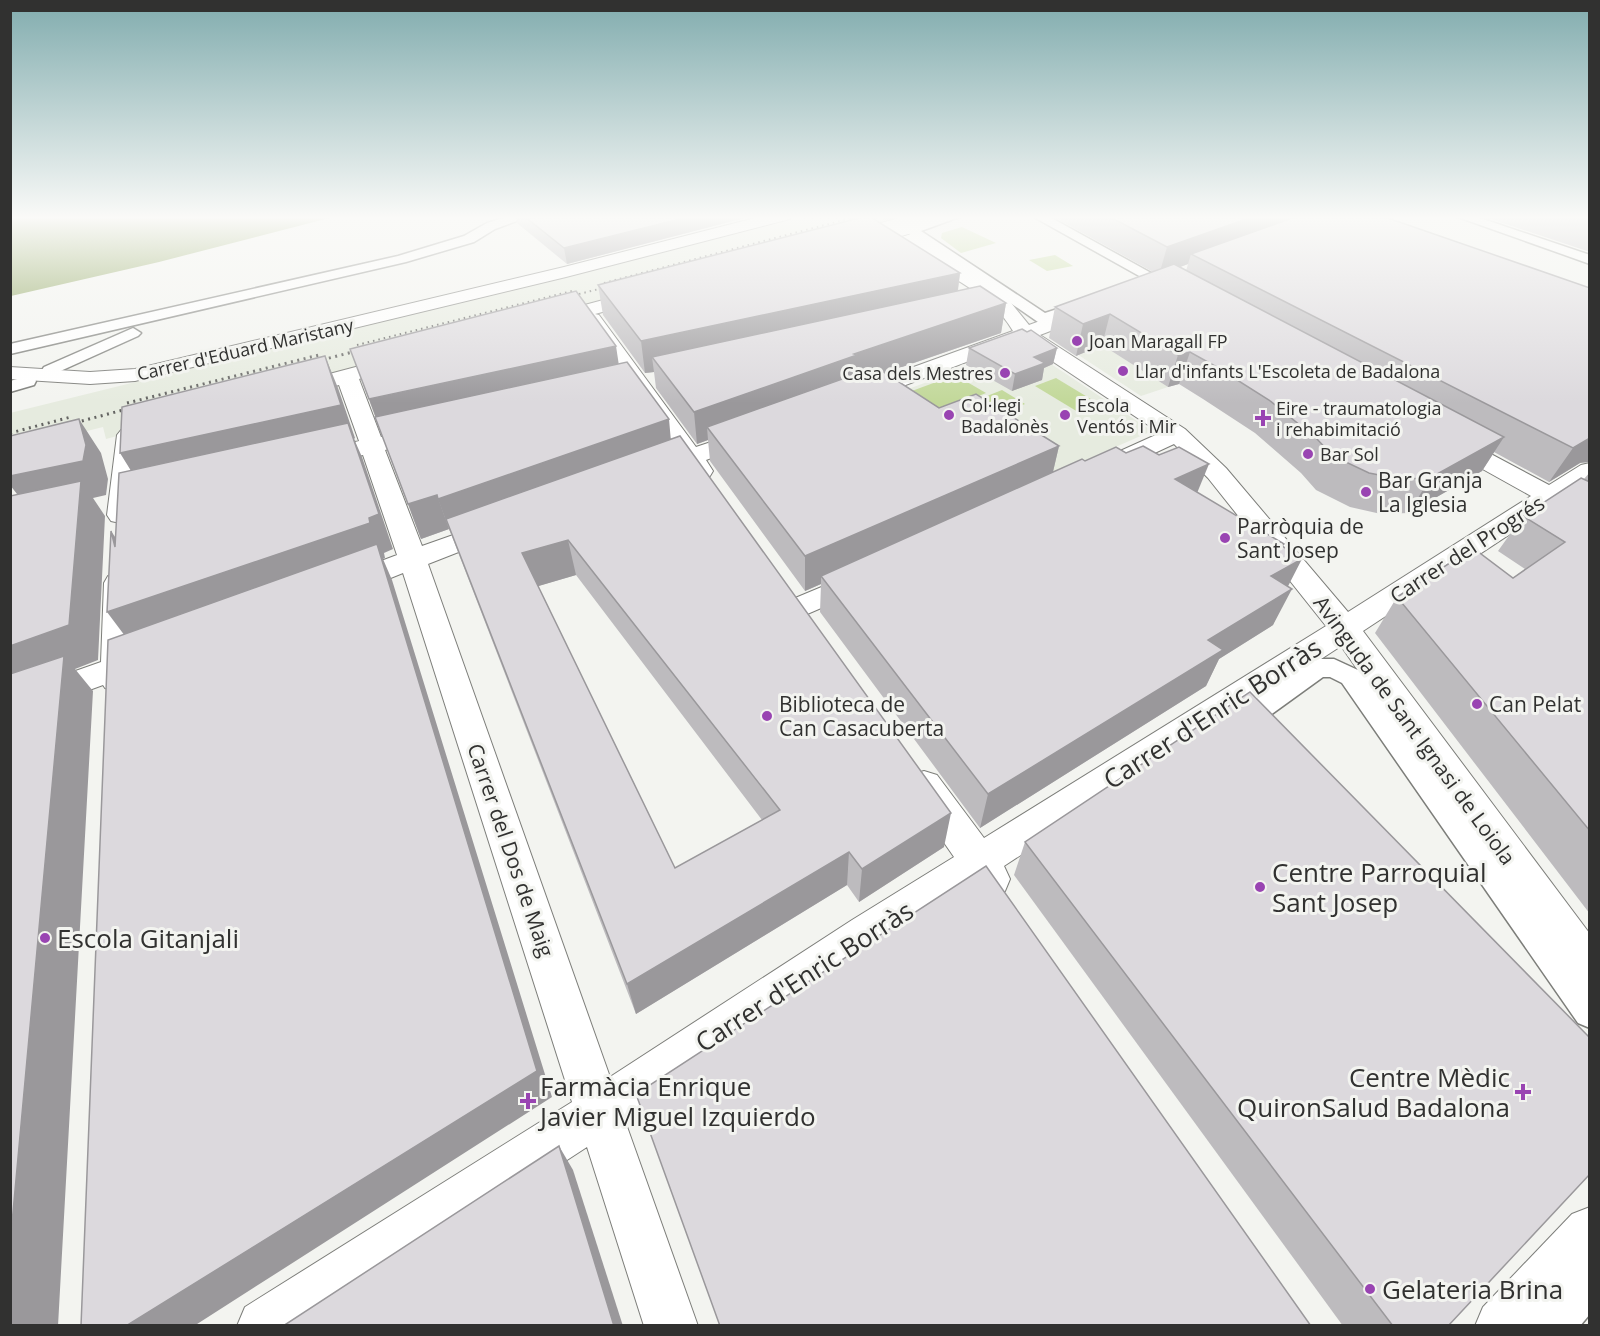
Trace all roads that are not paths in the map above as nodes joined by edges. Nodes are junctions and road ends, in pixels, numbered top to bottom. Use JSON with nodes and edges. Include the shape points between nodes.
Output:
{"nodes":[{"id":1,"x":320,"y":278,"type":"edge"},
{"id":2,"x":541,"y":278,"type":"edge"},
{"id":3,"x":967,"y":278,"type":"edge"},
{"id":4,"x":983,"y":278,"type":"edge"},
{"id":5,"x":1154,"y":278,"type":"edge"},
{"id":6,"x":1168,"y":283,"type":"edge"},
{"id":7,"x":665,"y":289,"type":"edge"},
{"id":8,"x":1135,"y":289,"type":"joint"},
{"id":9,"x":1001,"y":301,"type":"junction"},
{"id":10,"x":1103,"y":301,"type":"joint"},
{"id":11,"x":972,"y":308,"type":"edge"},
{"id":12,"x":586,"y":310,"type":"junction"},
{"id":13,"x":161,"y":316,"type":"junction"},
{"id":14,"x":529,"y":326,"type":"edge"},
{"id":15,"x":1025,"y":334,"type":"junction"},
{"id":16,"x":10,"y":347,"type":"edge"},
{"id":17,"x":415,"y":357,"type":"edge"},
{"id":18,"x":50,"y":370,"type":"dead end"},
{"id":19,"x":346,"y":376,"type":"junction"},
{"id":20,"x":19,"y":377,"type":"edge"},
{"id":21,"x":10,"y":387,"type":"edge"},
{"id":22,"x":278,"y":395,"type":"edge"},
{"id":23,"x":831,"y":405,"type":"edge"},
{"id":24,"x":775,"y":426,"type":"edge"},
{"id":25,"x":453,"y":427,"type":"edge"},
{"id":26,"x":147,"y":431,"type":"edge"},
{"id":27,"x":1434,"y":433,"type":"edge"},
{"id":28,"x":1177,"y":434,"type":"junction"},
{"id":29,"x":372,"y":446,"type":"junction"},
{"id":30,"x":691,"y":457,"type":"junction"},
{"id":31,"x":292,"y":464,"type":"edge"},
{"id":32,"x":1590,"y":470,"type":"edge"},
{"id":33,"x":637,"y":476,"type":"edge"},
{"id":34,"x":1086,"y":476,"type":"edge"},
{"id":35,"x":718,"y":495,"type":"edge"},
{"id":36,"x":1550,"y":496,"type":"junction"},
{"id":37,"x":1590,"y":518,"type":"edge"},
{"id":38,"x":518,"y":519,"type":"edge"},
{"id":39,"x":413,"y":560,"type":"junction"},
{"id":40,"x":883,"y":569,"type":"edge"},
{"id":41,"x":323,"y":593,"type":"edge"},
{"id":42,"x":1344,"y":628,"type":"junction"},
{"id":43,"x":819,"y":638,"type":"edge"},
{"id":44,"x":154,"y":654,"type":"edge"},
{"id":45,"x":116,"y":668,"type":"junction"},
{"id":46,"x":10,"y":707,"type":"edge"},
{"id":47,"x":115,"y":716,"type":"edge"},
{"id":48,"x":1263,"y":743,"type":"edge"},
{"id":49,"x":902,"y":754,"type":"edge"},
{"id":50,"x":980,"y":862,"type":"junction"},
{"id":51,"x":1012,"y":909,"type":"edge"},
{"id":52,"x":1590,"y":968,"type":"edge"},
{"id":53,"x":1590,"y":1012,"type":"edge"},
{"id":54,"x":599,"y":1112,"type":"junction"},
{"id":55,"x":1590,"y":1232,"type":"edge"},
{"id":56,"x":1590,"y":1283,"type":"edge"},
{"id":57,"x":264,"y":1326,"type":"edge"},
{"id":58,"x":671,"y":1326,"type":"edge"},
{"id":59,"x":1502,"y":1326,"type":"edge"},
{"id":60,"x":1552,"y":1326,"type":"edge"}],
"edges":[{"from":1,"to":13,"type":"street"},
{"from":2,"to":20,"type":"street","name":"Carrer d'Eduard Maristany","via":[[126,377]]},
{"from":3,"to":9,"type":"street","name":"Avinguda de Sant Ignasi de Loiola"},
{"from":4,"to":10,"type":"street","via":[[1043,319]]},
{"from":5,"to":8,"type":"street"},
{"from":6,"to":8,"type":"street"},
{"from":7,"to":12,"type":"street"},
{"from":9,"to":11,"type":"street"},
{"from":9,"to":15,"type":"street","name":"Avinguda de Sant Ignasi de Loiola"},
{"from":10,"to":15,"type":"street"},
{"from":12,"to":14,"type":"street"},
{"from":12,"to":30,"type":"street"},
{"from":13,"to":16,"type":"street"},
{"from":13,"to":18,"type":"street","via":[[142,329]]},
{"from":15,"to":23,"type":"street"},
{"from":15,"to":28,"type":"street","name":"Avinguda de Sant Ignasi de Loiola"},
{"from":17,"to":19,"type":"street"},
{"from":19,"to":22,"type":"street"},
{"from":19,"to":29,"type":"street","name":"Carrer del Dos de Maig"},
{"from":20,"to":21,"type":"street"},
{"from":24,"to":30,"type":"street"},
{"from":25,"to":29,"type":"street"},
{"from":26,"to":45,"type":"street","via":[[121,503]]},
{"from":27,"to":36,"type":"street"},
{"from":28,"to":34,"type":"street"},
{"from":28,"to":42,"type":"street","name":"Avinguda de Sant Ignasi de Loiola","via":[[1217,473]]},
{"from":29,"to":31,"type":"street"},
{"from":29,"to":39,"type":"street","name":"Carrer del Dos de Maig"},
{"from":30,"to":33,"type":"street"},
{"from":30,"to":35,"type":"street"},
{"from":32,"to":36,"type":"street","name":"Carrer del Progrés"},
{"from":36,"to":37,"type":"street"},
{"from":36,"to":42,"type":"street","name":"Carrer del Progrés"},
{"from":38,"to":39,"type":"street"},
{"from":39,"to":41,"type":"street"},
{"from":39,"to":54,"type":"street","name":"Carrer del Dos de Maig"},
{"from":40,"to":43,"type":"street","via":[[788,594]]},
{"from":42,"to":50,"type":"street","name":"Carrer d'Enric Borràs"},
{"from":42,"to":52,"type":"street","name":"Avinguda de Sant Ignasi de Loiola"},
{"from":44,"to":45,"type":"street"},
{"from":45,"to":46,"type":"street"},
{"from":45,"to":47,"type":"street"},
{"from":48,"to":53,"type":"street","via":[[1243,721],[1318,668],[1334,668],[1351,677]]},
{"from":49,"to":50,"type":"street"},
{"from":50,"to":51,"type":"street"},
{"from":50,"to":54,"type":"street","name":"Carrer d'Enric Borràs","via":[[866,933]]},
{"from":54,"to":57,"type":"street","name":"Carrer d'Enric Borràs"},
{"from":54,"to":58,"type":"street","name":"Carrer del Dos de Maig"},
{"from":55,"to":59,"type":"street"},
{"from":56,"to":60,"type":"street"}]}
